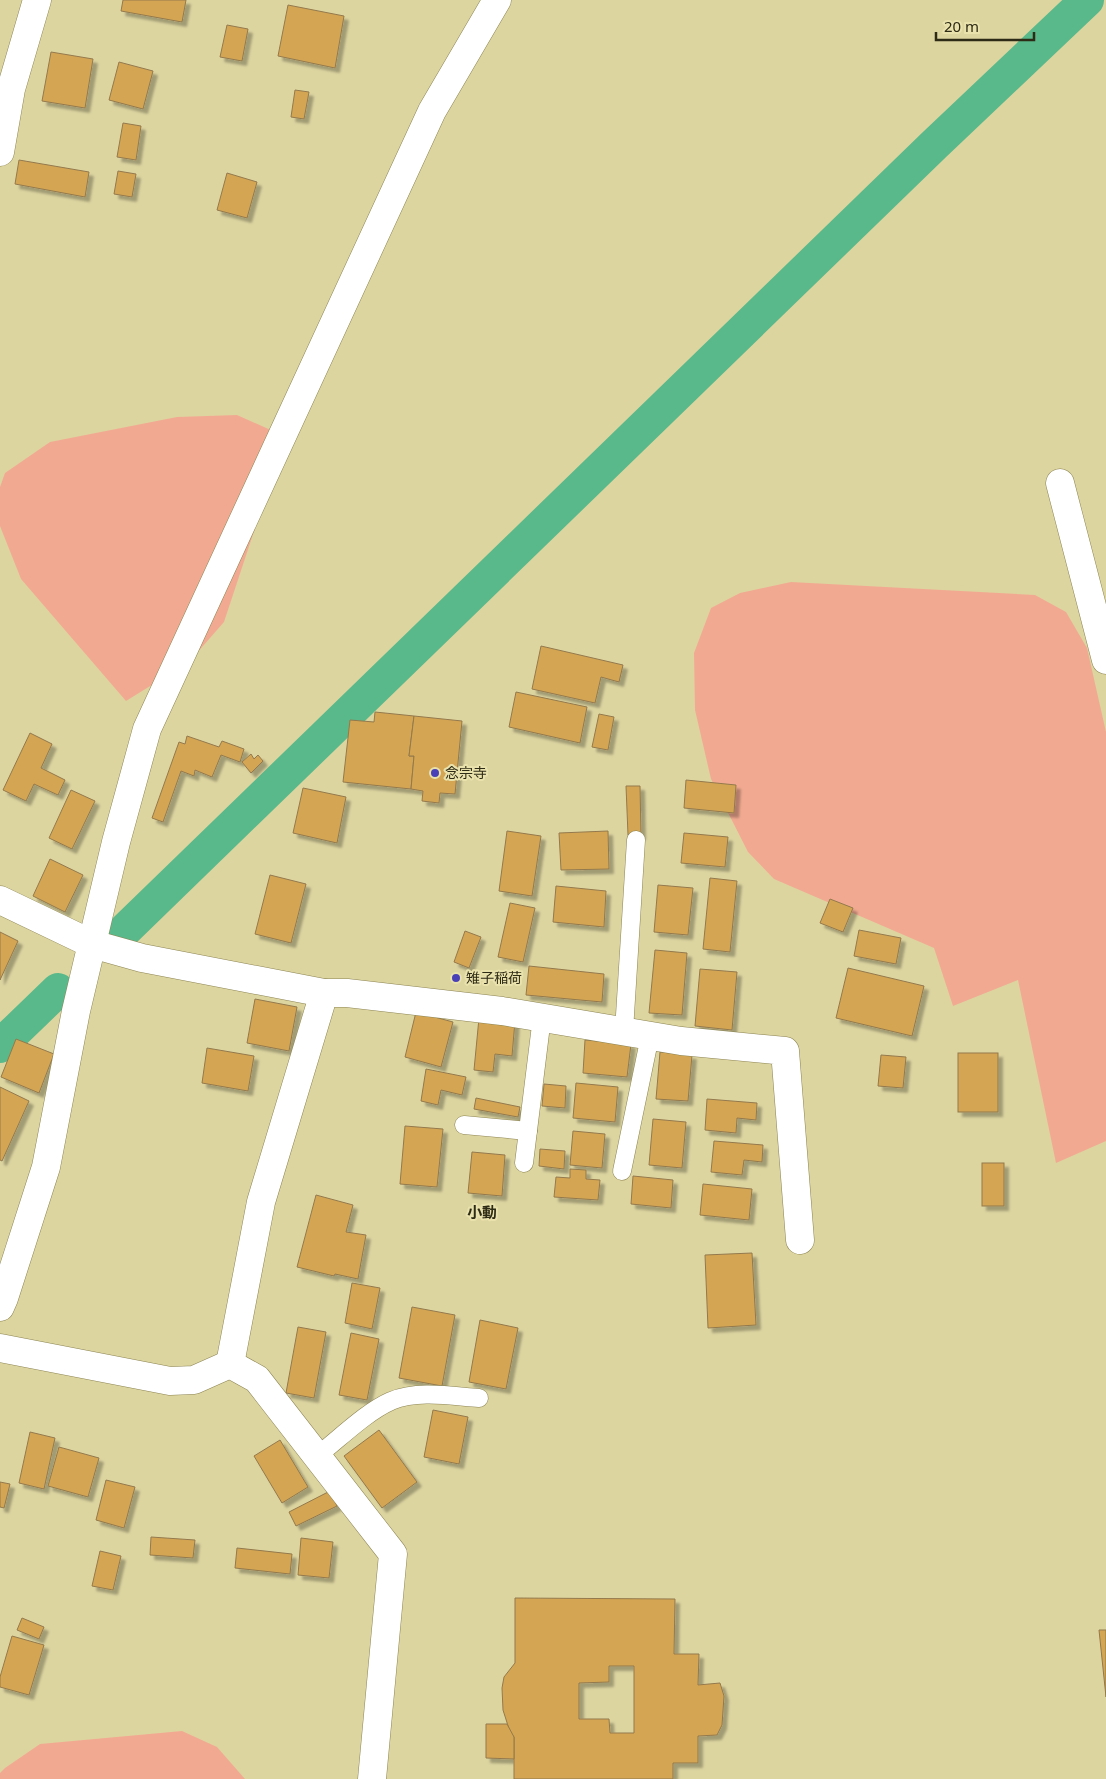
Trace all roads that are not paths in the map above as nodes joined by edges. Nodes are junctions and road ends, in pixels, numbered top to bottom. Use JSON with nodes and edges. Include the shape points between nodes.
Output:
{"nodes":[{"id":1,"x":37,"y":0,"type":"edge"},
{"id":2,"x":497,"y":0,"type":"edge"},
{"id":3,"x":0,"y":152,"type":"edge"},
{"id":4,"x":1060,"y":483,"type":"dead end"},
{"id":5,"x":1106,"y":660,"type":"edge"},
{"id":6,"x":636,"y":840,"type":"dead end"},
{"id":7,"x":0,"y":900,"type":"edge"},
{"id":8,"x":92,"y":944,"type":"junction"},
{"id":9,"x":324,"y":992,"type":"junction"},
{"id":10,"x":542,"y":1017,"type":"junction"},
{"id":11,"x":624,"y":1031,"type":"junction"},
{"id":12,"x":650,"y":1036,"type":"junction"},
{"id":13,"x":464,"y":1125,"type":"dead end"},
{"id":14,"x":528,"y":1131,"type":"junction"},
{"id":15,"x":524,"y":1163,"type":"dead end"},
{"id":16,"x":622,"y":1171,"type":"dead end"},
{"id":17,"x":800,"y":1240,"type":"dead end"},
{"id":18,"x":0,"y":1307,"type":"edge"},
{"id":19,"x":0,"y":1348,"type":"edge"},
{"id":20,"x":230,"y":1364,"type":"junction"},
{"id":21,"x":479,"y":1398,"type":"dead end"},
{"id":22,"x":317,"y":1456,"type":"junction"},
{"id":23,"x":372,"y":1779,"type":"edge"}],
"edges":[{"from":1,"to":3,"type":"street","via":[[11,89]]},
{"from":2,"to":8,"type":"street","via":[[432,111],[146,729]]},
{"from":4,"to":5,"type":"street"},
{"from":6,"to":11,"type":"lane"},
{"from":7,"to":8,"type":"street"},
{"from":8,"to":9,"type":"street","via":[[142,958]]},
{"from":8,"to":18,"type":"street","via":[[46,1167]]},
{"from":9,"to":10,"type":"street"},
{"from":9,"to":20,"type":"street","via":[[261,1202]]},
{"from":10,"to":11,"type":"street"},
{"from":10,"to":14,"type":"lane"},
{"from":11,"to":12,"type":"street"},
{"from":12,"to":16,"type":"lane"},
{"from":12,"to":17,"type":"street","via":[[785,1051]]},
{"from":13,"to":14,"type":"lane"},
{"from":14,"to":15,"type":"lane"},
{"from":19,"to":20,"type":"street","via":[[170,1381],[194,1380]]},
{"from":20,"to":22,"type":"street","via":[[257,1379]]},
{"from":21,"to":22,"type":"lane","via":[[430,1395],[393,1400],[377,1408]]},
{"from":22,"to":23,"type":"street","via":[[394,1554]]}]}
